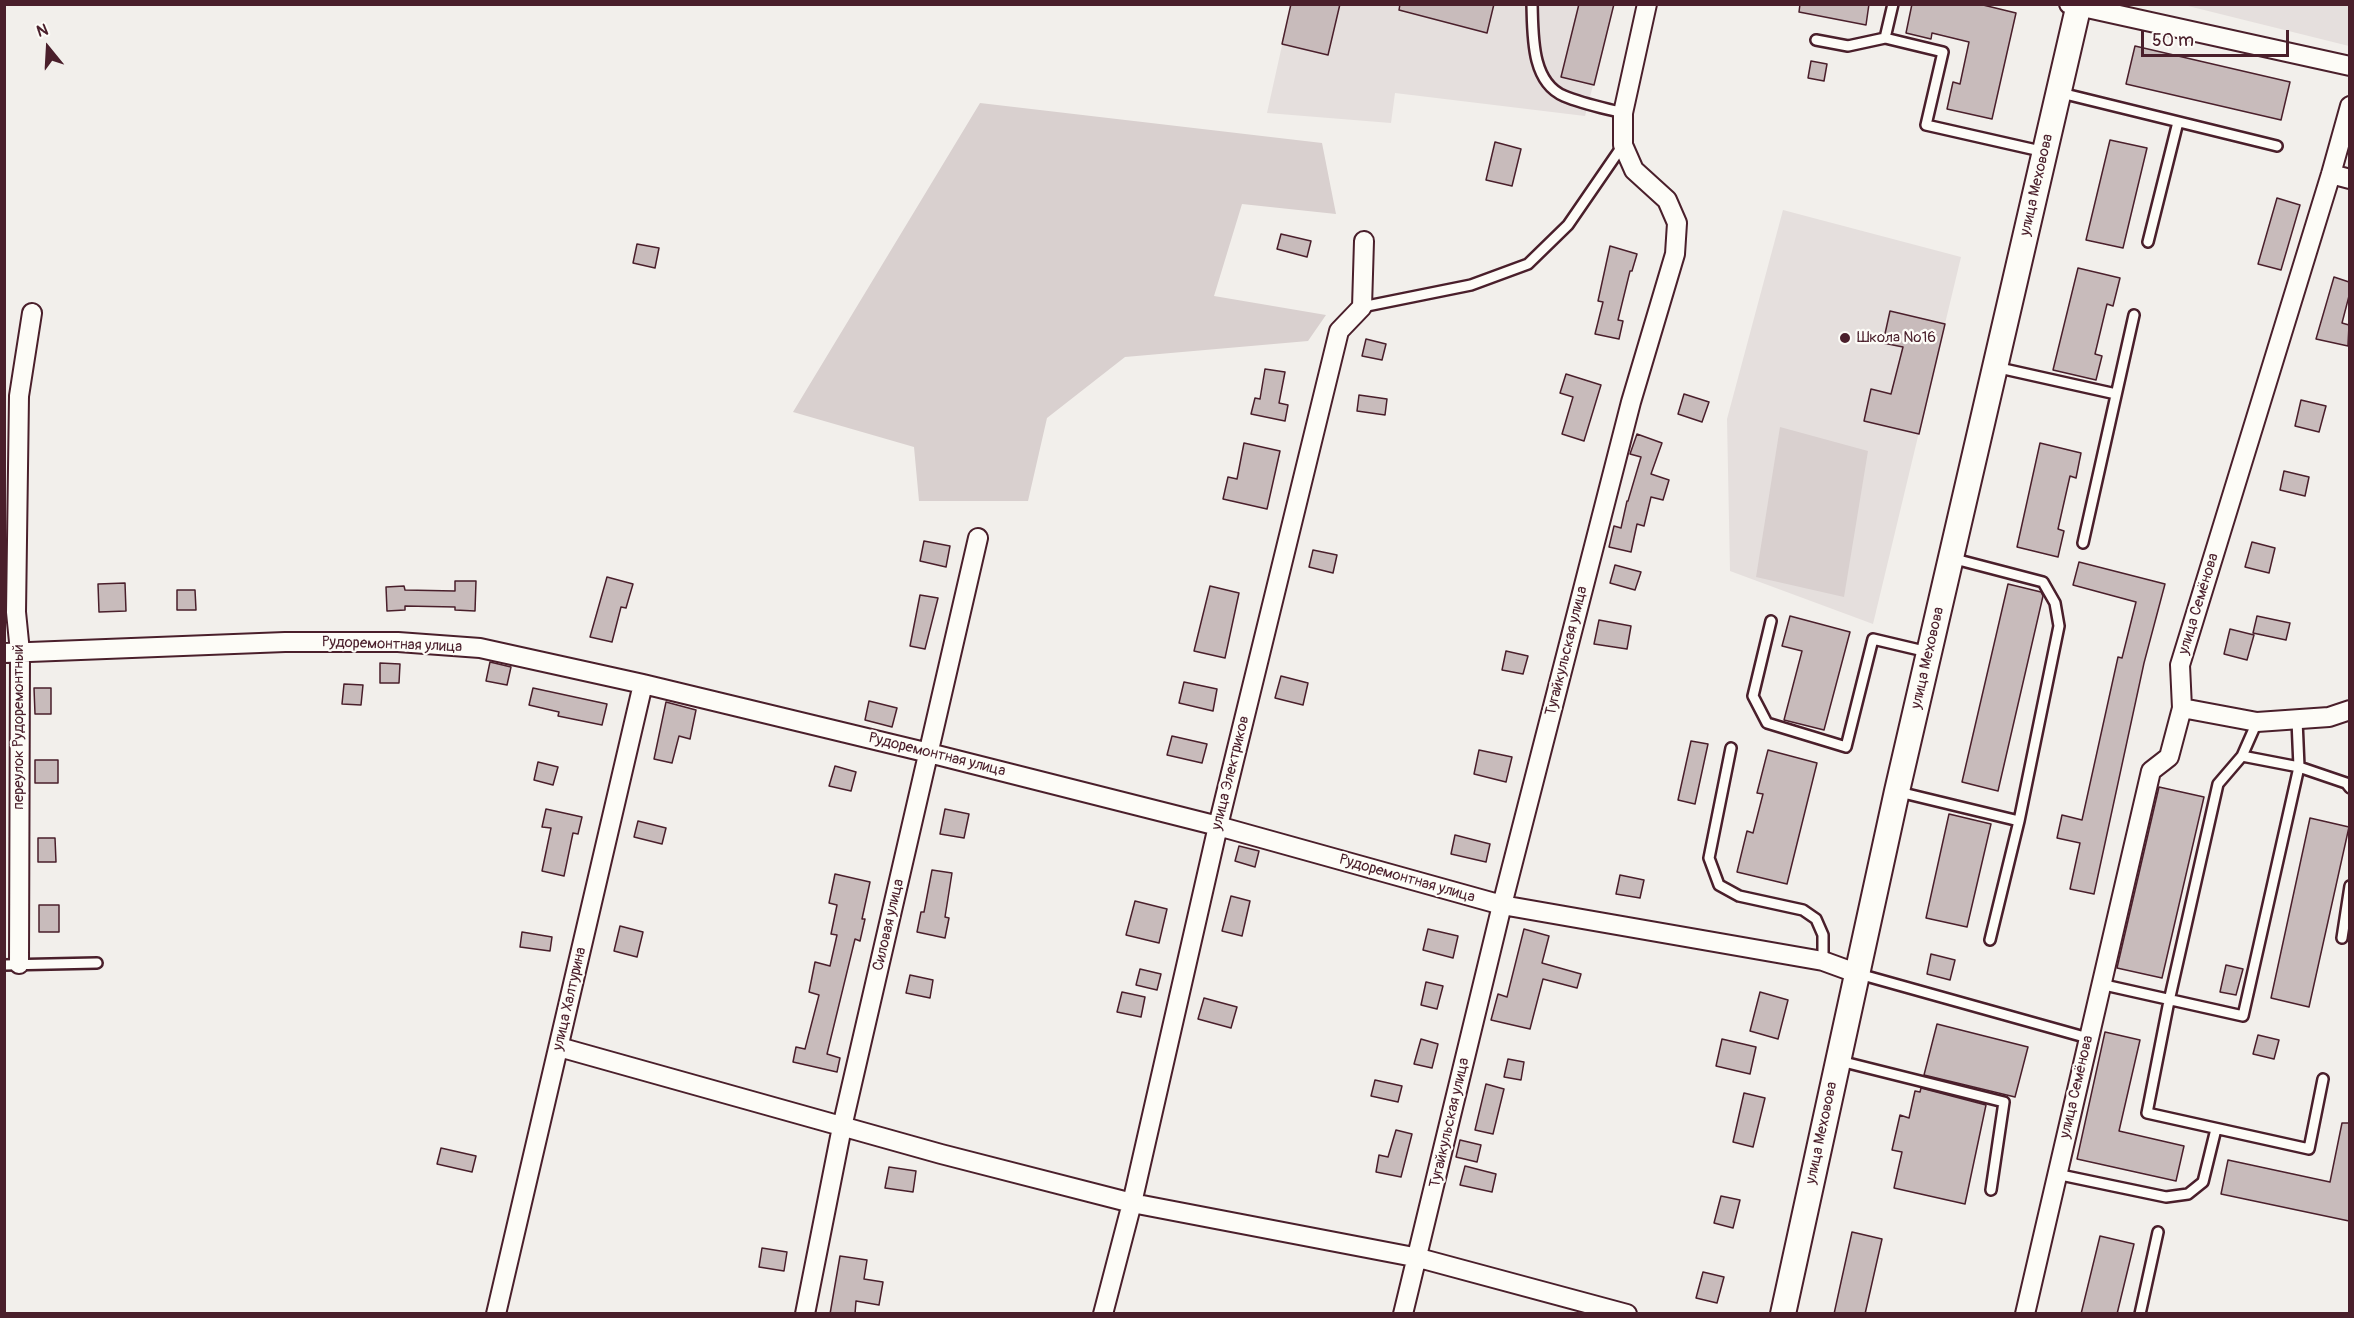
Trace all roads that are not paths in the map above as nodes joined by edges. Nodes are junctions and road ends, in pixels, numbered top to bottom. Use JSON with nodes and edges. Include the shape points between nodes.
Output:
{"nodes":[{"id":1,"x":1532,"y":4,"type":"edge"},
{"id":2,"x":1647,"y":4,"type":"edge"},
{"id":3,"x":1893,"y":4,"type":"edge"},
{"id":4,"x":2075,"y":5,"type":"edge"},
{"id":5,"x":1885,"y":38,"type":"junction"},
{"id":6,"x":1816,"y":40,"type":"dead end"},
{"id":7,"x":2349,"y":66,"type":"edge"},
{"id":8,"x":2058,"y":93,"type":"junction"},
{"id":9,"x":2349,"y":105,"type":"edge"},
{"id":10,"x":1623,"y":113,"type":"junction"},
{"id":11,"x":2178,"y":122,"type":"junction"},
{"id":12,"x":1623,"y":146,"type":"junction"},
{"id":13,"x":2277,"y":146,"type":"dead end"},
{"id":14,"x":2045,"y":152,"type":"junction"},
{"id":15,"x":2331,"y":174,"type":"junction"},
{"id":16,"x":2349,"y":179,"type":"edge"},
{"id":17,"x":1364,"y":241,"type":"dead end"},
{"id":18,"x":2148,"y":242,"type":"dead end"},
{"id":19,"x":1362,"y":307,"type":"junction"},
{"id":20,"x":32,"y":312,"type":"dead end"},
{"id":21,"x":2134,"y":315,"type":"dead end"},
{"id":22,"x":1995,"y":367,"type":"junction"},
{"id":23,"x":2116,"y":394,"type":"junction"},
{"id":24,"x":978,"y":538,"type":"dead end"},
{"id":25,"x":2083,"y":543,"type":"dead end"},
{"id":26,"x":1951,"y":558,"type":"junction"},
{"id":27,"x":1771,"y":621,"type":"dead end"},
{"id":28,"x":12,"y":653,"type":"edge"},
{"id":29,"x":1930,"y":653,"type":"junction"},
{"id":30,"x":643,"y":684,"type":"junction"},
{"id":31,"x":2182,"y":708,"type":"junction"},
{"id":32,"x":2349,"y":711,"type":"edge"},
{"id":33,"x":2297,"y":720,"type":"junction"},
{"id":34,"x":2257,"y":722,"type":"junction"},
{"id":35,"x":1731,"y":748,"type":"dead end"},
{"id":36,"x":929,"y":753,"type":"junction"},
{"id":37,"x":2242,"y":756,"type":"junction"},
{"id":38,"x":2299,"y":767,"type":"junction"},
{"id":39,"x":2349,"y":788,"type":"edge"},
{"id":40,"x":1897,"y":791,"type":"junction"},
{"id":41,"x":2019,"y":821,"type":"junction"},
{"id":42,"x":1218,"y":826,"type":"junction"},
{"id":43,"x":2349,"y":886,"type":"edge"},
{"id":44,"x":1502,"y":905,"type":"junction"},
{"id":45,"x":2342,"y":938,"type":"dead end"},
{"id":46,"x":1990,"y":940,"type":"dead end"},
{"id":47,"x":1823,"y":961,"type":"junction"},
{"id":48,"x":97,"y":963,"type":"dead end"},
{"id":49,"x":12,"y":964,"type":"edge"},
{"id":50,"x":1856,"y":973,"type":"junction"},
{"id":51,"x":2100,"y":984,"type":"junction"},
{"id":52,"x":2169,"y":1001,"type":"junction"},
{"id":53,"x":2088,"y":1038,"type":"junction"},
{"id":54,"x":559,"y":1047,"type":"junction"},
{"id":55,"x":1838,"y":1061,"type":"junction"},
{"id":56,"x":2323,"y":1079,"type":"dead end"},
{"id":57,"x":842,"y":1127,"type":"junction"},
{"id":58,"x":2216,"y":1129,"type":"junction"},
{"id":59,"x":2056,"y":1174,"type":"junction"},
{"id":60,"x":1991,"y":1190,"type":"dead end"},
{"id":61,"x":1132,"y":1203,"type":"junction"},
{"id":62,"x":2158,"y":1232,"type":"dead end"},
{"id":63,"x":1419,"y":1258,"type":"junction"},
{"id":64,"x":496,"y":1314,"type":"edge"},
{"id":65,"x":805,"y":1314,"type":"edge"},
{"id":66,"x":1103,"y":1314,"type":"edge"},
{"id":67,"x":1404,"y":1314,"type":"edge"},
{"id":68,"x":1627,"y":1314,"type":"edge"},
{"id":69,"x":1783,"y":1314,"type":"edge"},
{"id":70,"x":2025,"y":1314,"type":"edge"},
{"id":71,"x":2140,"y":1314,"type":"edge"}],
"edges":[{"from":1,"to":10,"type":"lane","via":[[1533,38],[1541,77],[1562,96]]},
{"from":2,"to":10,"type":"street","name":"Тугайкульская улица"},
{"from":3,"to":5,"type":"lane"},
{"from":4,"to":7,"type":"street"},
{"from":4,"to":8,"type":"street","name":"улица Меховова"},
{"from":5,"to":6,"type":"lane","via":[[1848,46]]},
{"from":5,"to":14,"type":"lane","via":[[1943,52],[1926,125]]},
{"from":8,"to":11,"type":"lane"},
{"from":8,"to":14,"type":"street","name":"улица Меховова"},
{"from":9,"to":15,"type":"street","name":"улица Семёнова"},
{"from":10,"to":12,"type":"street","name":"Тугайкульская улица"},
{"from":11,"to":13,"type":"lane"},
{"from":11,"to":18,"type":"lane"},
{"from":12,"to":19,"type":"lane","via":[[1568,225],[1528,264],[1471,285]]},
{"from":12,"to":44,"type":"street","name":"Тугайкульская улица","via":[[1634,170],[1667,201],[1677,223],[1675,254],[1631,402]]},
{"from":14,"to":22,"type":"street","name":"улица Меховова"},
{"from":15,"to":16,"type":"street"},
{"from":15,"to":31,"type":"street","name":"улица Семёнова","via":[[2181,665]]},
{"from":17,"to":19,"type":"street"},
{"from":19,"to":42,"type":"street","name":"улица Электриков","via":[[1339,331]]},
{"from":20,"to":28,"type":"street","name":"переулок Рудоремонтный","via":[[19,396]]},
{"from":21,"to":23,"type":"lane"},
{"from":22,"to":23,"type":"lane"},
{"from":22,"to":26,"type":"street","name":"улица Меховова"},
{"from":23,"to":25,"type":"lane"},
{"from":24,"to":36,"type":"street","name":"Силовая улица"},
{"from":26,"to":29,"type":"street","name":"улица Меховова"},
{"from":26,"to":41,"type":"lane","via":[[2043,582],[2055,603],[2059,626]]},
{"from":27,"to":29,"type":"lane","via":[[1753,696],[1767,723],[1846,747],[1873,639]]},
{"from":28,"to":30,"type":"street","name":"Рудоремонтная улица","via":[[285,642],[398,642],[480,648]]},
{"from":28,"to":49,"type":"street","name":"переулок Рудоремонтный"},
{"from":29,"to":40,"type":"street","name":"улица Меховова"},
{"from":30,"to":36,"type":"street","name":"Рудоремонтная улица"},
{"from":30,"to":54,"type":"street","name":"улица Халтурина"},
{"from":31,"to":34,"type":"street"},
{"from":31,"to":51,"type":"street","name":"улица Семёнова","via":[[2169,757],[2151,771]]},
{"from":32,"to":33,"type":"street"},
{"from":33,"to":34,"type":"street"},
{"from":33,"to":38,"type":"lane"},
{"from":34,"to":37,"type":"lane"},
{"from":35,"to":47,"type":"lane","via":[[1709,858],[1719,885],[1739,896],[1803,910],[1816,919],[1823,935]]},
{"from":36,"to":42,"type":"street","name":"Рудоремонтная улица"},
{"from":36,"to":57,"type":"street","name":"Силовая улица"},
{"from":37,"to":38,"type":"lane"},
{"from":37,"to":52,"type":"lane","via":[[2218,784]]},
{"from":38,"to":39,"type":"lane","via":[[2346,783]]},
{"from":38,"to":52,"type":"lane","via":[[2243,1016]]},
{"from":40,"to":41,"type":"lane"},
{"from":40,"to":50,"type":"street","name":"улица Меховова"},
{"from":41,"to":46,"type":"lane"},
{"from":42,"to":44,"type":"street","name":"Рудоремонтная улица"},
{"from":42,"to":61,"type":"street","name":"улица Электриков"},
{"from":43,"to":45,"type":"lane"},
{"from":44,"to":47,"type":"street","name":"Рудоремонтная улица"},
{"from":44,"to":63,"type":"street","name":"Тугайкульская улица"},
{"from":47,"to":50,"type":"street","name":"Рудоремонтная улица"},
{"from":48,"to":49,"type":"lane"},
{"from":50,"to":53,"type":"lane"},
{"from":50,"to":55,"type":"street","name":"улица Меховова"},
{"from":51,"to":52,"type":"lane"},
{"from":51,"to":53,"type":"street","name":"улица Семёнова"},
{"from":52,"to":58,"type":"lane","via":[[2147,1113]]},
{"from":53,"to":59,"type":"street","name":"улица Семёнова"},
{"from":54,"to":57,"type":"street"},
{"from":54,"to":64,"type":"street","name":"улица Халтурина"},
{"from":55,"to":60,"type":"lane","via":[[2004,1102]]},
{"from":55,"to":69,"type":"street","name":"улица Меховова"},
{"from":56,"to":58,"type":"lane","via":[[2309,1149]]},
{"from":57,"to":61,"type":"street"},
{"from":57,"to":65,"type":"street","name":"Силовая улица"},
{"from":58,"to":59,"type":"lane","via":[[2203,1182],[2187,1194],[2166,1197]]},
{"from":59,"to":70,"type":"street","name":"улица Семёнова"},
{"from":61,"to":63,"type":"street"},
{"from":61,"to":66,"type":"street","name":"улица Электриков"},
{"from":62,"to":71,"type":"lane"},
{"from":63,"to":67,"type":"street","name":"Тугайкульская улица"},
{"from":63,"to":68,"type":"street"}]}
